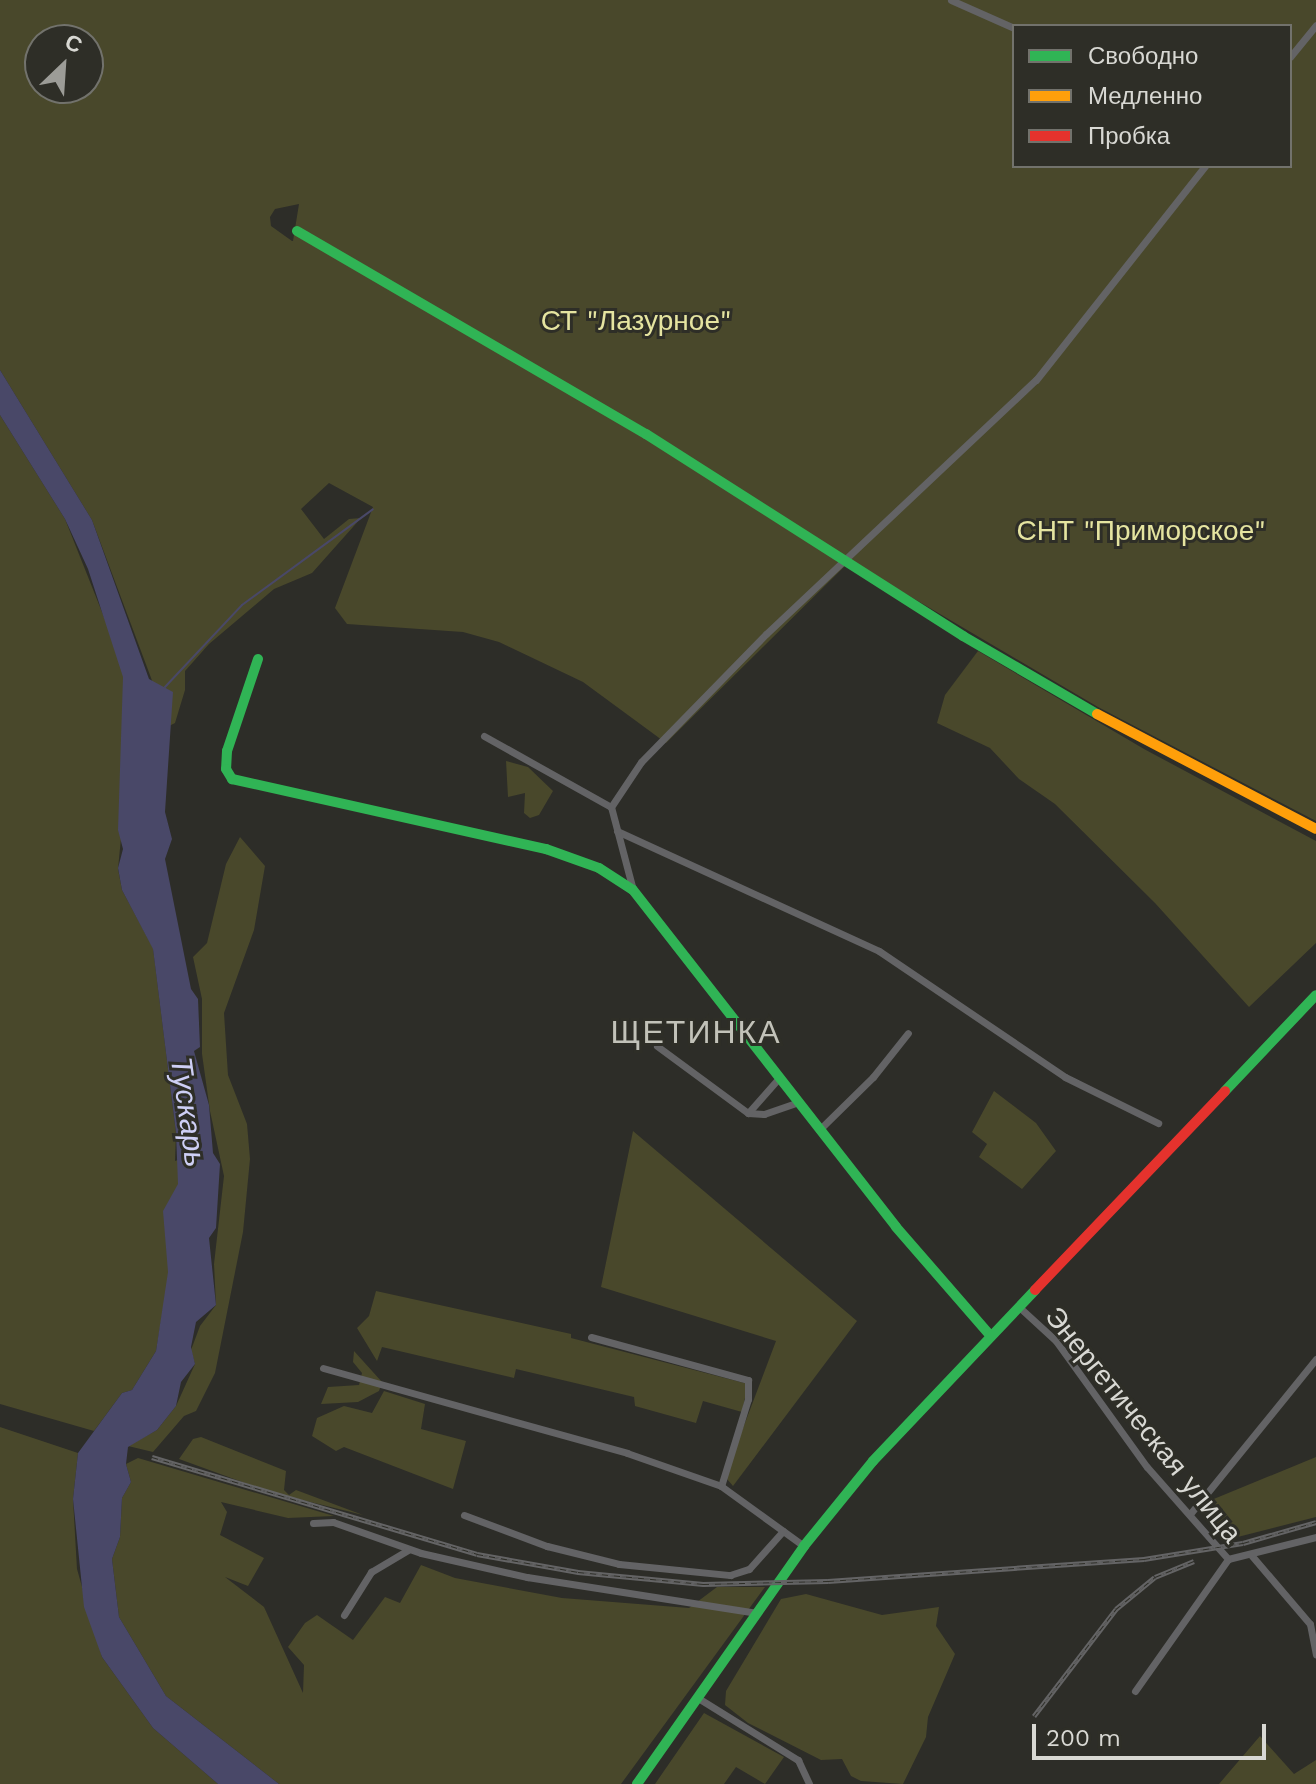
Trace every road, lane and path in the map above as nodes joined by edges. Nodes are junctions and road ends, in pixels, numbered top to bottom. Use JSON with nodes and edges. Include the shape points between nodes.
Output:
{"nodes":[{"id":1,"x":951,"y":0,"type":"edge"},
{"id":2,"x":1316,"y":25,"type":"edge"},
{"id":3,"x":1012,"y":27,"type":"edge"},
{"id":4,"x":1292,"y":55,"type":"edge"},
{"id":5,"x":1203,"y":168,"type":"edge"},
{"id":6,"x":297,"y":231,"type":"dead end"},
{"id":7,"x":843,"y":563,"type":"junction"},
{"id":8,"x":258,"y":659,"type":"dead end"},
{"id":9,"x":484,"y":736,"type":"dead end"},
{"id":10,"x":611,"y":807,"type":"junction"},
{"id":11,"x":1316,"y":829,"type":"edge"},
{"id":12,"x":617,"y":831,"type":"junction"},
{"id":13,"x":633,"y":890,"type":"junction"},
{"id":14,"x":1316,"y":995,"type":"edge"},
{"id":15,"x":908,"y":1033,"type":"dead end"},
{"id":16,"x":657,"y":1046,"type":"dead end"},
{"id":17,"x":779,"y":1078,"type":"junction"},
{"id":18,"x":798,"y":1102,"type":"junction"},
{"id":19,"x":748,"y":1113,"type":"junction"},
{"id":20,"x":1158,"y":1123,"type":"dead end"},
{"id":21,"x":819,"y":1130,"type":"junction"},
{"id":22,"x":1018,"y":1306,"type":"junction"},
{"id":23,"x":990,"y":1335,"type":"junction"},
{"id":24,"x":591,"y":1337,"type":"dead end"},
{"id":25,"x":1316,"y":1359,"type":"edge"},
{"id":26,"x":323,"y":1368,"type":"dead end"},
{"id":27,"x":721,"y":1486,"type":"junction"},
{"id":28,"x":1190,"y":1514,"type":"junction"},
{"id":29,"x":464,"y":1515,"type":"dead end"},
{"id":30,"x":313,"y":1523,"type":"dead end"},
{"id":31,"x":783,"y":1531,"type":"junction"},
{"id":32,"x":1316,"y":1537,"type":"edge"},
{"id":33,"x":804,"y":1546,"type":"junction"},
{"id":34,"x":409,"y":1549,"type":"junction"},
{"id":35,"x":1252,"y":1556,"type":"junction"},
{"id":36,"x":1228,"y":1559,"type":"junction"},
{"id":37,"x":757,"y":1613,"type":"junction"},
{"id":38,"x":344,"y":1615,"type":"dead end"},
{"id":39,"x":1316,"y":1654,"type":"edge"},
{"id":40,"x":1135,"y":1691,"type":"dead end"},
{"id":41,"x":698,"y":1698,"type":"junction"},
{"id":42,"x":637,"y":1784,"type":"edge"},
{"id":43,"x":809,"y":1784,"type":"edge"}],
"edges":[{"from":1,"to":3,"type":"street"},
{"from":2,"to":4,"type":"street"},
{"from":5,"to":7,"type":"street","via":[[1036,380]]},
{"from":6,"to":7,"type":"street","via":[[687,458]]},
{"from":7,"to":10,"type":"street","via":[[641,762]]},
{"from":7,"to":11,"type":"street","via":[[1132,734]]},
{"from":8,"to":13,"type":"street","via":[[227,751],[226,769],[232,779],[546,849],[599,868]]},
{"from":9,"to":10,"type":"street"},
{"from":10,"to":12,"type":"street"},
{"from":12,"to":13,"type":"street"},
{"from":12,"to":20,"type":"street","via":[[879,951],[1065,1077]]},
{"from":13,"to":17,"type":"street"},
{"from":14,"to":22,"type":"street"},
{"from":15,"to":21,"type":"street"},
{"from":16,"to":19,"type":"street"},
{"from":17,"to":18,"type":"street"},
{"from":17,"to":19,"type":"street"},
{"from":18,"to":19,"type":"street","via":[[764,1114]]},
{"from":18,"to":21,"type":"street"},
{"from":21,"to":23,"type":"street"},
{"from":22,"to":23,"type":"street"},
{"from":22,"to":28,"type":"street","name":"Энергетическая улица","via":[[1056,1341],[1147,1467]]},
{"from":23,"to":33,"type":"street","via":[[911,1418]]},
{"from":24,"to":27,"type":"street","via":[[748,1380],[748,1399]]},
{"from":25,"to":28,"type":"street"},
{"from":26,"to":27,"type":"street","via":[[627,1453]]},
{"from":27,"to":31,"type":"street"},
{"from":28,"to":36,"type":"street","name":"Энергетическая улица"},
{"from":29,"to":31,"type":"street","via":[[547,1546],[619,1564],[730,1575],[749,1569]]},
{"from":30,"to":34,"type":"street","via":[[333,1522]]},
{"from":31,"to":33,"type":"street"},
{"from":32,"to":35,"type":"street"},
{"from":33,"to":37,"type":"street"},
{"from":34,"to":37,"type":"street","via":[[527,1577]]},
{"from":34,"to":38,"type":"street","via":[[371,1572]]},
{"from":35,"to":36,"type":"street"},
{"from":35,"to":39,"type":"street","via":[[1310,1624]]},
{"from":36,"to":40,"type":"street","name":"Энергетическая улица"},
{"from":37,"to":41,"type":"street"},
{"from":41,"to":42,"type":"street"},
{"from":41,"to":43,"type":"street","via":[[798,1760]]}]}
